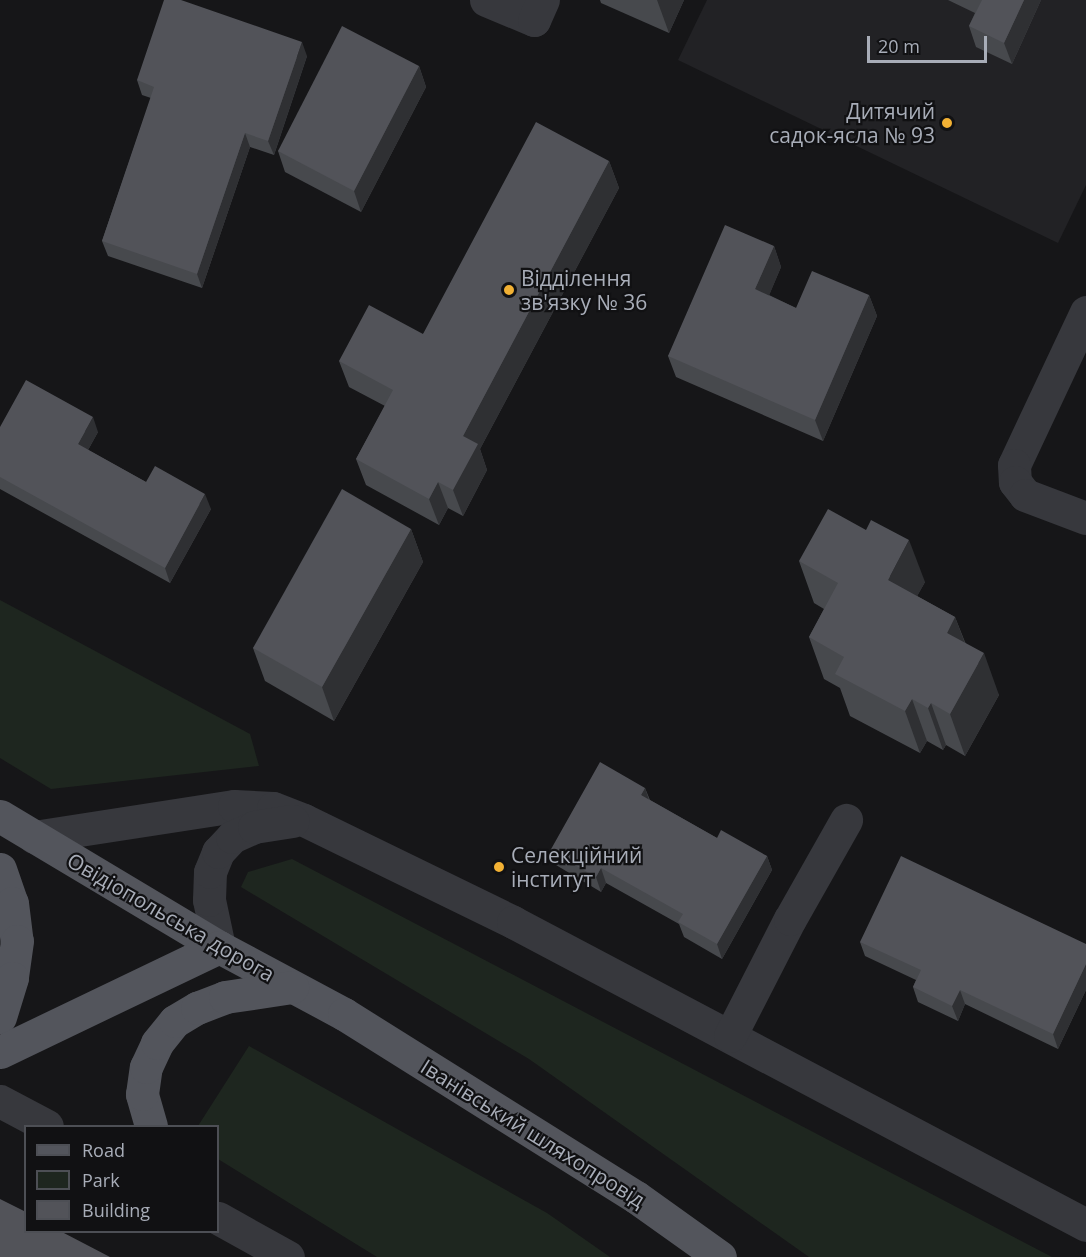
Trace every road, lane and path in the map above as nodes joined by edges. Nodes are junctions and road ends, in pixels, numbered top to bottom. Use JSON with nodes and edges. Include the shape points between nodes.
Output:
{"nodes":[{"id":1,"x":486,"y":0,"type":"edge"},
{"id":2,"x":543,"y":0,"type":"edge"},
{"id":3,"x":1086,"y":312,"type":"edge"},
{"id":4,"x":1086,"y":518,"type":"edge"},
{"id":5,"x":0,"y":816,"type":"edge"},
{"id":6,"x":304,"y":820,"type":"junction"},
{"id":7,"x":846,"y":820,"type":"dead end"},
{"id":8,"x":34,"y":837,"type":"junction"},
{"id":9,"x":0,"y":869,"type":"edge"},
{"id":10,"x":219,"y":947,"type":"junction"},
{"id":11,"x":292,"y":987,"type":"junction"},
{"id":12,"x":344,"y":1014,"type":"joint"},
{"id":13,"x":0,"y":1017,"type":"edge"},
{"id":14,"x":730,"y":1036,"type":"junction"},
{"id":15,"x":0,"y":1052,"type":"edge"},
{"id":16,"x":0,"y":1101,"type":"edge"},
{"id":17,"x":45,"y":1125,"type":"edge"},
{"id":18,"x":151,"y":1125,"type":"edge"},
{"id":19,"x":219,"y":1219,"type":"edge"},
{"id":20,"x":1086,"y":1225,"type":"edge"},
{"id":21,"x":288,"y":1257,"type":"edge"},
{"id":22,"x":720,"y":1257,"type":"edge"}],
"edges":[{"from":1,"to":2,"type":"street","via":[[534,20]]},
{"from":3,"to":4,"type":"street","via":[[1014,465],[1015,482],[1024,495]]},
{"from":5,"to":8,"type":"main road","name":"Овідіопольська дорога"},
{"from":6,"to":8,"type":"street","via":[[273,808],[234,806]]},
{"from":6,"to":10,"type":"street","via":[[254,827],[232,837],[218,852],[210,872],[209,900]]},
{"from":6,"to":14,"type":"street","via":[[513,922]]},
{"from":7,"to":14,"type":"street"},
{"from":8,"to":10,"type":"main road","name":"Овідіопольська дорога"},
{"from":9,"to":13,"type":"main road","via":[[12,903],[17,941],[12,978]]},
{"from":10,"to":11,"type":"main road","name":"Овідіопольська дорога"},
{"from":10,"to":15,"type":"main road"},
{"from":11,"to":12,"type":"main road","name":"Овідіопольська дорога"},
{"from":11,"to":18,"type":"main road","via":[[225,997],[175,1021],[157,1043],[146,1067],[142,1094]]},
{"from":12,"to":22,"type":"main road","name":"Іванівський шляхопровід","via":[[636,1197]]},
{"from":14,"to":20,"type":"street"},
{"from":16,"to":17,"type":"street"},
{"from":19,"to":21,"type":"street"}]}
